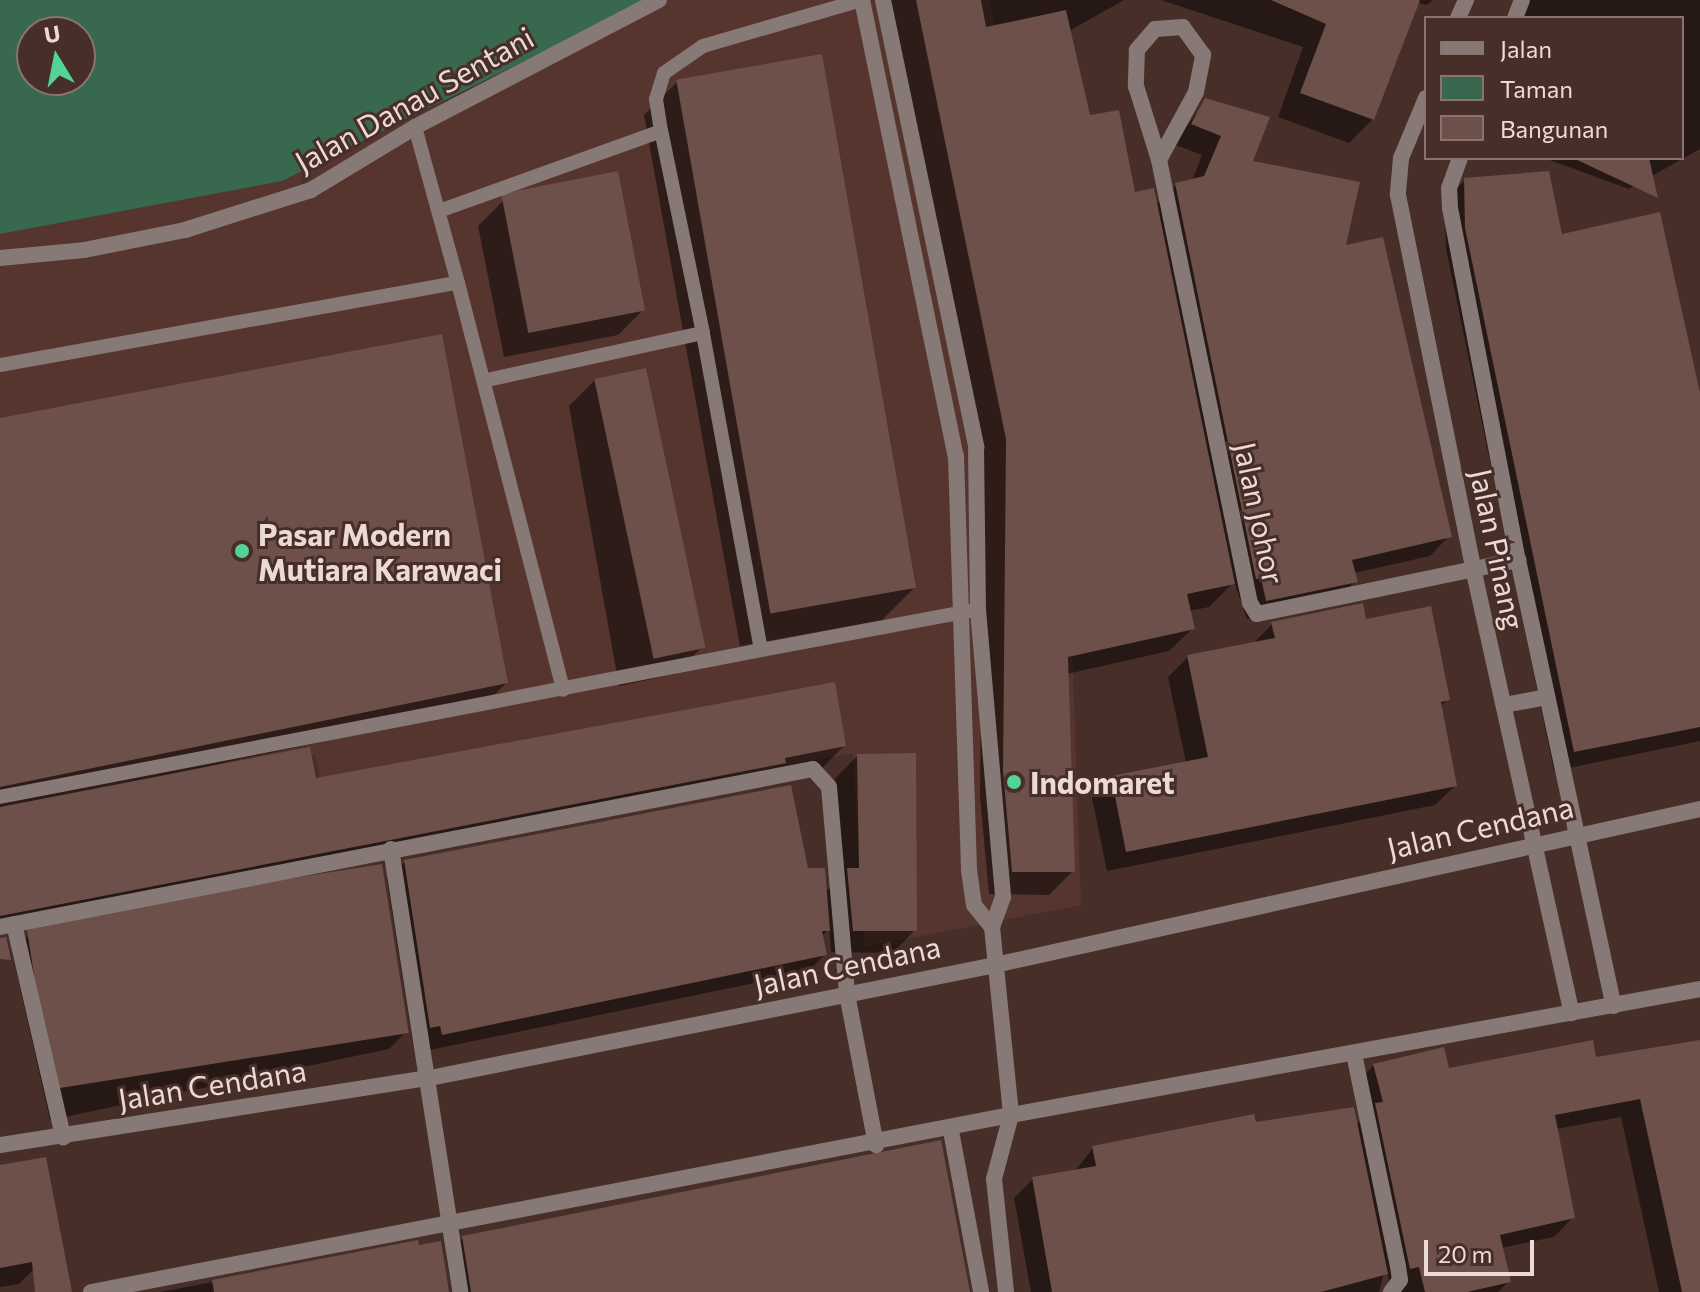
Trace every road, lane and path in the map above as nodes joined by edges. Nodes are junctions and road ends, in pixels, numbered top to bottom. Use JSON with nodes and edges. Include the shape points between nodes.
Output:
{"nodes":[{"id":1,"x":659,"y":0,"type":"edge"},
{"id":2,"x":862,"y":0,"type":"edge"},
{"id":3,"x":883,"y":0,"type":"edge"},
{"id":4,"x":1424,"y":103,"type":"edge"},
{"id":5,"x":415,"y":127,"type":"junction"},
{"id":6,"x":661,"y":131,"type":"junction"},
{"id":7,"x":1159,"y":160,"type":"junction"},
{"id":8,"x":1459,"y":160,"type":"edge"},
{"id":9,"x":439,"y":211,"type":"junction"},
{"id":10,"x":0,"y":258,"type":"edge"},
{"id":11,"x":942,"y":279,"type":"junction"},
{"id":12,"x":458,"y":283,"type":"junction"},
{"id":13,"x":920,"y":284,"type":"junction"},
{"id":14,"x":703,"y":333,"type":"junction"},
{"id":15,"x":0,"y":365,"type":"edge"},
{"id":16,"x":487,"y":380,"type":"junction"},
{"id":17,"x":1518,"y":560,"type":"junction"},
{"id":18,"x":1473,"y":568,"type":"junction"},
{"id":19,"x":978,"y":610,"type":"junction"},
{"id":20,"x":958,"y":613,"type":"junction"},
{"id":21,"x":761,"y":650,"type":"junction"},
{"id":22,"x":563,"y":690,"type":"junction"},
{"id":23,"x":1547,"y":697,"type":"junction"},
{"id":24,"x":1504,"y":705,"type":"junction"},
{"id":25,"x":0,"y":797,"type":"edge"},
{"id":26,"x":1700,"y":809,"type":"edge"},
{"id":27,"x":1575,"y":834,"type":"junction"},
{"id":28,"x":1534,"y":843,"type":"junction"},
{"id":29,"x":391,"y":849,"type":"junction"},
{"id":30,"x":7,"y":925,"type":"edge"},
{"id":31,"x":992,"y":927,"type":"junction"},
{"id":32,"x":995,"y":965,"type":"junction"},
{"id":33,"x":1700,"y":989,"type":"edge"},
{"id":34,"x":847,"y":994,"type":"junction"},
{"id":35,"x":1614,"y":1006,"type":"junction"},
{"id":36,"x":1572,"y":1013,"type":"junction"},
{"id":37,"x":1354,"y":1054,"type":"junction"},
{"id":38,"x":430,"y":1078,"type":"junction"},
{"id":39,"x":1011,"y":1115,"type":"junction"},
{"id":40,"x":951,"y":1131,"type":"junction"},
{"id":41,"x":63,"y":1137,"type":"junction"},
{"id":42,"x":0,"y":1145,"type":"edge"},
{"id":43,"x":876,"y":1145,"type":"junction"},
{"id":44,"x":449,"y":1225,"type":"junction"},
{"id":45,"x":97,"y":1292,"type":"edge"},
{"id":46,"x":460,"y":1292,"type":"edge"},
{"id":47,"x":981,"y":1292,"type":"edge"},
{"id":48,"x":1006,"y":1292,"type":"edge"},
{"id":49,"x":1391,"y":1292,"type":"edge"}],
"edges":[{"from":1,"to":5,"type":"street","name":"Jalan Danau Sentani"},
{"from":2,"to":6,"type":"lane","via":[[703,46],[680,60],[664,73],[656,99]]},
{"from":2,"to":13,"type":"street"},
{"from":3,"to":11,"type":"street"},
{"from":4,"to":18,"type":"street","name":"Jalan Pinang","via":[[1401,158],[1398,195]]},
{"from":5,"to":9,"type":"lane"},
{"from":5,"to":10,"type":"street","name":"Jalan Danau Sentani","via":[[311,190],[199,226],[84,250]]},
{"from":6,"to":9,"type":"lane"},
{"from":6,"to":14,"type":"lane"},
{"from":7,"to":7,"type":"street","via":[[1196,92],[1203,55],[1183,27],[1155,29],[1137,50],[1136,86]]},
{"from":7,"to":18,"type":"street","name":"Jalan Johor","via":[[1250,603],[1257,614]]},
{"from":8,"to":17,"type":"street","name":"Jalan Pinang","via":[[1449,188],[1450,208]]},
{"from":9,"to":12,"type":"lane"},
{"from":11,"to":13,"type":"street"},
{"from":11,"to":19,"type":"street","via":[[976,447]]},
{"from":12,"to":15,"type":"lane"},
{"from":12,"to":16,"type":"lane"},
{"from":13,"to":20,"type":"street","via":[[956,456]]},
{"from":14,"to":16,"type":"lane"},
{"from":14,"to":21,"type":"lane"},
{"from":16,"to":22,"type":"lane"},
{"from":17,"to":18,"type":"street","name":"Jalan Johor"},
{"from":17,"to":23,"type":"street","name":"Jalan Pinang"},
{"from":18,"to":24,"type":"street","name":"Jalan Pinang"},
{"from":19,"to":20,"type":"lane"},
{"from":19,"to":31,"type":"street","via":[[1003,897]]},
{"from":20,"to":21,"type":"lane"},
{"from":20,"to":31,"type":"street","via":[[969,870],[974,905]]},
{"from":21,"to":22,"type":"lane"},
{"from":22,"to":25,"type":"lane"},
{"from":23,"to":24,"type":"street"},
{"from":23,"to":27,"type":"street","name":"Jalan Pinang"},
{"from":24,"to":28,"type":"street","name":"Jalan Pinang"},
{"from":26,"to":27,"type":"street","name":"Jalan Cendana"},
{"from":27,"to":28,"type":"street","name":"Jalan Cendana"},
{"from":27,"to":35,"type":"street","name":"Jalan Pinang"},
{"from":28,"to":32,"type":"street","name":"Jalan Cendana"},
{"from":28,"to":36,"type":"street","name":"Jalan Pinang"},
{"from":29,"to":30,"type":"street"},
{"from":29,"to":34,"type":"street","via":[[813,769],[829,787]]},
{"from":29,"to":38,"type":"street"},
{"from":30,"to":41,"type":"street"},
{"from":31,"to":32,"type":"street"},
{"from":32,"to":34,"type":"street","name":"Jalan Cendana"},
{"from":32,"to":39,"type":"street"},
{"from":33,"to":35,"type":"street"},
{"from":34,"to":38,"type":"street","name":"Jalan Cendana"},
{"from":34,"to":43,"type":"street"},
{"from":35,"to":36,"type":"street"},
{"from":36,"to":37,"type":"street"},
{"from":37,"to":39,"type":"street"},
{"from":37,"to":49,"type":"street","via":[[1398,1266],[1400,1280]]},
{"from":38,"to":41,"type":"street","name":"Jalan Cendana"},
{"from":38,"to":44,"type":"street"},
{"from":39,"to":40,"type":"street"},
{"from":39,"to":48,"type":"street","via":[[994,1179]]},
{"from":40,"to":43,"type":"street"},
{"from":40,"to":47,"type":"street"},
{"from":41,"to":42,"type":"street","name":"Jalan Cendana"},
{"from":43,"to":44,"type":"street"},
{"from":44,"to":45,"type":"street"},
{"from":44,"to":46,"type":"street"}]}
